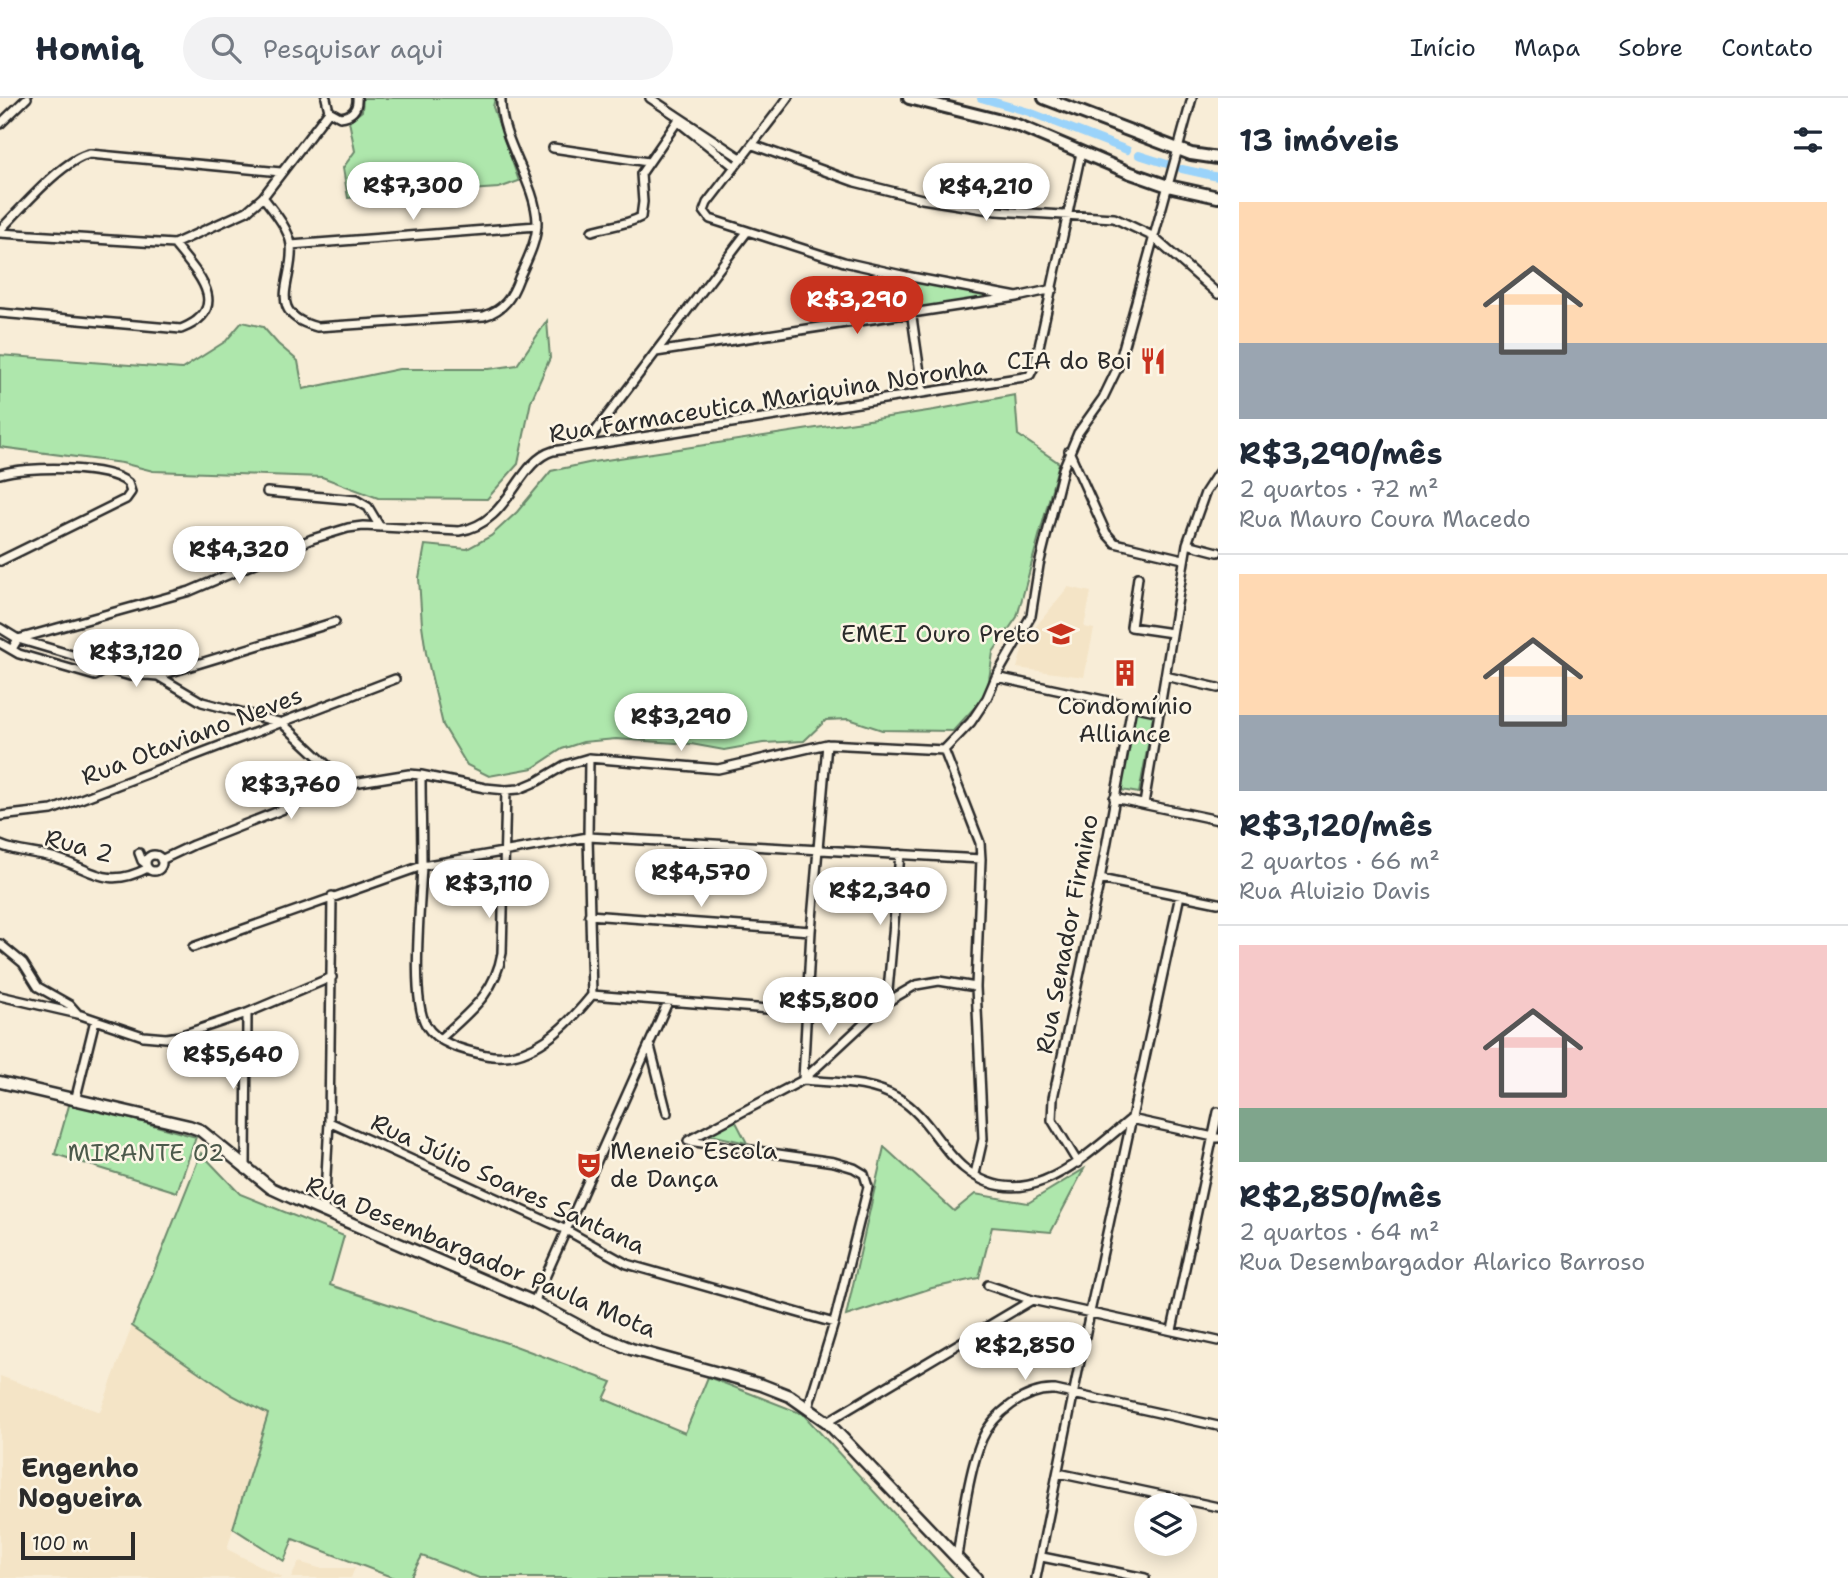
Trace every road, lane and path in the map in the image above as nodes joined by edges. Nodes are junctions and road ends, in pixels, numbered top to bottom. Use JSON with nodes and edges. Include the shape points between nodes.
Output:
{"nodes":[{"id":1,"x":27,"y":98,"type":"edge"},
{"id":2,"x":326,"y":98,"type":"edge"},
{"id":3,"x":357,"y":98,"type":"edge"},
{"id":4,"x":501,"y":98,"type":"edge"},
{"id":5,"x":650,"y":98,"type":"edge"},
{"id":6,"x":788,"y":98,"type":"edge"},
{"id":7,"x":909,"y":98,"type":"edge"},
{"id":8,"x":1044,"y":98,"type":"edge"},
{"id":9,"x":1192,"y":98,"type":"edge"},
{"id":10,"x":329,"y":111,"type":"junction"},
{"id":11,"x":677,"y":119,"type":"junction"},
{"id":12,"x":0,"y":124,"type":"edge"},
{"id":13,"x":753,"y":145,"type":"junction"},
{"id":14,"x":553,"y":148,"type":"dead end"},
{"id":15,"x":1081,"y":153,"type":"junction"},
{"id":16,"x":1175,"y":153,"type":"junction"},
{"id":17,"x":1218,"y":158,"type":"edge"},
{"id":18,"x":741,"y":159,"type":"junction"},
{"id":19,"x":648,"y":162,"type":"junction"},
{"id":20,"x":735,"y":167,"type":"junction"},
{"id":21,"x":281,"y":172,"type":"junction"},
{"id":22,"x":1170,"y":180,"type":"junction"},
{"id":23,"x":264,"y":197,"type":"junction"},
{"id":24,"x":1218,"y":197,"type":"edge"},
{"id":25,"x":1067,"y":216,"type":"junction"},
{"id":26,"x":537,"y":226,"type":"junction"},
{"id":27,"x":0,"y":231,"type":"edge"},
{"id":28,"x":592,"y":231,"type":"dead end"},
{"id":29,"x":747,"y":232,"type":"junction"},
{"id":30,"x":1153,"y":236,"type":"junction"},
{"id":31,"x":174,"y":244,"type":"junction"},
{"id":32,"x":291,"y":245,"type":"junction"},
{"id":33,"x":906,"y":276,"type":"junction"},
{"id":34,"x":1053,"y":289,"type":"junction"},
{"id":35,"x":1218,"y":294,"type":"edge"},
{"id":36,"x":1017,"y":298,"type":"junction"},
{"id":37,"x":0,"y":313,"type":"edge"},
{"id":38,"x":912,"y":313,"type":"junction"},
{"id":39,"x":656,"y":352,"type":"junction"},
{"id":40,"x":923,"y":393,"type":"junction"},
{"id":41,"x":584,"y":446,"type":"junction"},
{"id":42,"x":1069,"y":451,"type":"junction"},
{"id":43,"x":1218,"y":473,"type":"edge"},
{"id":44,"x":0,"y":474,"type":"edge"},
{"id":45,"x":267,"y":492,"type":"dead end"},
{"id":46,"x":380,"y":527,"type":"junction"},
{"id":47,"x":1187,"y":544,"type":"junction"},
{"id":48,"x":1218,"y":552,"type":"edge"},
{"id":49,"x":1183,"y":559,"type":"junction"},
{"id":50,"x":0,"y":561,"type":"edge"},
{"id":51,"x":1138,"y":577,"type":"dead end"},
{"id":52,"x":335,"y":622,"type":"dead end"},
{"id":53,"x":1,"y":631,"type":"edge"},
{"id":54,"x":1172,"y":633,"type":"junction"},
{"id":55,"x":18,"y":639,"type":"junction"},
{"id":56,"x":0,"y":643,"type":"edge"},
{"id":57,"x":12,"y":649,"type":"junction"},
{"id":58,"x":146,"y":675,"type":"junction"},
{"id":59,"x":158,"y":676,"type":"junction"},
{"id":60,"x":1165,"y":676,"type":"junction"},
{"id":61,"x":996,"y":677,"type":"junction"},
{"id":62,"x":395,"y":679,"type":"dead end"},
{"id":63,"x":1218,"y":688,"type":"edge"},
{"id":64,"x":1132,"y":706,"type":"junction"},
{"id":65,"x":1160,"y":712,"type":"junction"},
{"id":66,"x":282,"y":723,"type":"junction"},
{"id":67,"x":827,"y":744,"type":"junction"},
{"id":68,"x":944,"y":750,"type":"junction"},
{"id":69,"x":589,"y":758,"type":"junction"},
{"id":70,"x":421,"y":775,"type":"junction"},
{"id":71,"x":347,"y":784,"type":"junction"},
{"id":72,"x":506,"y":790,"type":"junction"},
{"id":73,"x":1114,"y":798,"type":"junction"},
{"id":74,"x":1143,"y":804,"type":"junction"},
{"id":75,"x":0,"y":816,"type":"edge"},
{"id":76,"x":1218,"y":820,"type":"edge"},
{"id":77,"x":588,"y":837,"type":"junction"},
{"id":78,"x":0,"y":845,"type":"edge"},
{"id":79,"x":505,"y":849,"type":"junction"},
{"id":80,"x":817,"y":850,"type":"junction"},
{"id":81,"x":139,"y":853,"type":"dead end"},
{"id":82,"x":900,"y":853,"type":"junction"},
{"id":83,"x":982,"y":859,"type":"junction"},
{"id":84,"x":147,"y":866,"type":"junction"},
{"id":85,"x":422,"y":866,"type":"junction"},
{"id":86,"x":1100,"y":878,"type":"junction"},
{"id":87,"x":1180,"y":895,"type":"junction"},
{"id":88,"x":332,"y":896,"type":"junction"},
{"id":89,"x":1218,"y":903,"type":"edge"},
{"id":90,"x":589,"y":915,"type":"junction"},
{"id":91,"x":811,"y":932,"type":"junction"},
{"id":92,"x":0,"y":943,"type":"edge"},
{"id":93,"x":193,"y":947,"type":"dead end"},
{"id":94,"x":332,"y":977,"type":"junction"},
{"id":95,"x":976,"y":987,"type":"junction"},
{"id":96,"x":592,"y":995,"type":"junction"},
{"id":97,"x":0,"y":996,"type":"edge"},
{"id":98,"x":668,"y":1002,"type":"junction"},
{"id":99,"x":887,"y":1002,"type":"junction"},
{"id":100,"x":247,"y":1013,"type":"junction"},
{"id":101,"x":806,"y":1013,"type":"junction"},
{"id":102,"x":78,"y":1014,"type":"junction"},
{"id":103,"x":95,"y":1020,"type":"junction"},
{"id":104,"x":440,"y":1039,"type":"junction"},
{"id":105,"x":650,"y":1046,"type":"junction"},
{"id":106,"x":803,"y":1080,"type":"junction"},
{"id":107,"x":0,"y":1082,"type":"edge"},
{"id":108,"x":75,"y":1101,"type":"junction"},
{"id":109,"x":1218,"y":1112,"type":"edge"},
{"id":110,"x":667,"y":1113,"type":"dead end"},
{"id":111,"x":1131,"y":1119,"type":"junction"},
{"id":112,"x":329,"y":1122,"type":"junction"},
{"id":113,"x":1215,"y":1137,"type":"edge"},
{"id":114,"x":1077,"y":1163,"type":"junction"},
{"id":115,"x":246,"y":1170,"type":"junction"},
{"id":116,"x":975,"y":1174,"type":"junction"},
{"id":117,"x":324,"y":1211,"type":"junction"},
{"id":118,"x":566,"y":1230,"type":"junction"},
{"id":119,"x":988,"y":1285,"type":"dead end"},
{"id":120,"x":1032,"y":1300,"type":"junction"},
{"id":121,"x":534,"y":1302,"type":"junction"},
{"id":122,"x":1090,"y":1312,"type":"junction"},
{"id":123,"x":834,"y":1323,"type":"junction"},
{"id":124,"x":1172,"y":1330,"type":"junction"},
{"id":125,"x":1218,"y":1341,"type":"edge"},
{"id":126,"x":1074,"y":1395,"type":"junction"},
{"id":127,"x":808,"y":1408,"type":"junction"},
{"id":128,"x":827,"y":1422,"type":"junction"},
{"id":129,"x":1218,"y":1426,"type":"edge"},
{"id":130,"x":1058,"y":1472,"type":"junction"},
{"id":131,"x":1218,"y":1507,"type":"edge"},
{"id":132,"x":957,"y":1557,"type":"junction"},
{"id":133,"x":1042,"y":1557,"type":"junction"},
{"id":134,"x":976,"y":1578,"type":"edge"},
{"id":135,"x":1036,"y":1578,"type":"edge"},
{"id":136,"x":1145,"y":1578,"type":"edge"}],
"edges":[{"from":1,"to":12,"type":"street"},
{"from":2,"to":10,"type":"street"},
{"from":3,"to":10,"type":"street","via":[[356,108],[347,116]]},
{"from":4,"to":26,"type":"street","via":[[504,123],[535,208]]},
{"from":5,"to":11,"type":"street"},
{"from":6,"to":13,"type":"street"},
{"from":7,"to":15,"type":"main road","via":[[1017,125]]},
{"from":8,"to":16,"type":"main road"},
{"from":9,"to":16,"type":"street"},
{"from":10,"to":21,"type":"street"},
{"from":11,"to":18,"type":"street"},
{"from":11,"to":19,"type":"street"},
{"from":11,"to":20,"type":"street"},
{"from":13,"to":18,"type":"street"},
{"from":13,"to":25,"type":"street","via":[[846,179],[922,198],[996,211]]},
{"from":14,"to":19,"type":"street"},
{"from":15,"to":22,"type":"main road"},
{"from":15,"to":25,"type":"street"},
{"from":16,"to":17,"type":"main road"},
{"from":16,"to":22,"type":"street"},
{"from":18,"to":20,"type":"street"},
{"from":19,"to":28,"type":"street","via":[[641,174],[641,217]]},
{"from":20,"to":29,"type":"street","via":[[704,211],[710,219]]},
{"from":21,"to":23,"type":"street"},
{"from":21,"to":27,"type":"street","via":[[82,156],[50,180]]},
{"from":22,"to":24,"type":"main road"},
{"from":22,"to":30,"type":"street"},
{"from":23,"to":31,"type":"street","via":[[247,211]]},
{"from":23,"to":32,"type":"street"},
{"from":25,"to":30,"type":"street","via":[[1114,218]]},
{"from":25,"to":34,"type":"street"},
{"from":26,"to":32,"type":"street"},
{"from":26,"to":32,"type":"street","via":[[507,303],[484,316],[308,325],[293,315],[284,296]]},
{"from":27,"to":31,"type":"street"},
{"from":29,"to":33,"type":"street"},
{"from":29,"to":39,"type":"street"},
{"from":30,"to":35,"type":"street"},
{"from":30,"to":42,"type":"street","via":[[1118,367]]},
{"from":31,"to":37,"type":"street","via":[[207,290],[204,315],[181,329]]},
{"from":33,"to":36,"type":"street"},
{"from":33,"to":38,"type":"street"},
{"from":34,"to":36,"type":"street"},
{"from":34,"to":40,"type":"street","name":"Rua Farmaceutica Mariquina Noronha","via":[[1030,374]]},
{"from":36,"to":38,"type":"street"},
{"from":38,"to":39,"type":"street"},
{"from":38,"to":40,"type":"street"},
{"from":39,"to":41,"type":"street"},
{"from":40,"to":41,"type":"street","name":"Rua Farmaceutica Mariquina Noronha"},
{"from":41,"to":46,"type":"street","name":"Rua Farmaceutica Mariquina Noronha","via":[[545,454],[496,512],[478,526],[459,531]]},
{"from":42,"to":49,"type":"street","via":[[1106,533],[1115,543]]},
{"from":42,"to":61,"type":"street","via":[[1039,565],[1031,616]]},
{"from":43,"to":47,"type":"street","via":[[1205,493]]},
{"from":44,"to":50,"type":"street","via":[[60,468],[118,477],[130,488],[126,499]]},
{"from":45,"to":46,"type":"street","via":[[356,500],[368,507]]},
{"from":46,"to":55,"type":"street","via":[[348,528],[312,539],[190,591]]},
{"from":47,"to":48,"type":"street"},
{"from":47,"to":49,"type":"street"},
{"from":49,"to":54,"type":"street"},
{"from":51,"to":54,"type":"street","via":[[1130,627]]},
{"from":52,"to":59,"type":"street"},
{"from":53,"to":55,"type":"street"},
{"from":54,"to":60,"type":"street"},
{"from":55,"to":57,"type":"street"},
{"from":55,"to":57,"type":"street","via":[[99,663],[103,672],[95,676]]},
{"from":56,"to":57,"type":"street"},
{"from":58,"to":58,"type":"street","via":[[135,665],[116,660],[108,663],[113,671]]},
{"from":58,"to":59,"type":"street"},
{"from":59,"to":66,"type":"street","via":[[202,702]]},
{"from":60,"to":63,"type":"street"},
{"from":60,"to":65,"type":"street"},
{"from":61,"to":64,"type":"street"},
{"from":61,"to":68,"type":"street","via":[[971,722]]},
{"from":62,"to":66,"type":"street","name":"Rua Otaviano Neves"},
{"from":64,"to":65,"type":"street"},
{"from":64,"to":73,"type":"street","name":"Rua Senador Firmino"},
{"from":65,"to":74,"type":"street"},
{"from":66,"to":71,"type":"street"},
{"from":66,"to":75,"type":"street","name":"Rua Otaviano Neves","via":[[52,810]]},
{"from":67,"to":68,"type":"street"},
{"from":67,"to":69,"type":"street","via":[[718,769]]},
{"from":67,"to":80,"type":"street"},
{"from":68,"to":83,"type":"street"},
{"from":69,"to":72,"type":"street","via":[[519,789]]},
{"from":69,"to":77,"type":"street"},
{"from":70,"to":71,"type":"street"},
{"from":70,"to":72,"type":"street"},
{"from":70,"to":85,"type":"street"},
{"from":71,"to":84,"type":"street","name":"Rua 2","via":[[161,860],[151,856]]},
{"from":72,"to":79,"type":"street"},
{"from":73,"to":74,"type":"street"},
{"from":73,"to":86,"type":"street","name":"Rua Senador Firmino"},
{"from":74,"to":76,"type":"street"},
{"from":77,"to":79,"type":"street"},
{"from":77,"to":80,"type":"street"},
{"from":77,"to":90,"type":"street"},
{"from":78,"to":84,"type":"street","name":"Rua 2","via":[[51,856],[102,878],[131,877]]},
{"from":79,"to":85,"type":"street"},
{"from":79,"to":104,"type":"street","via":[[502,953],[496,977],[487,993]]},
{"from":80,"to":82,"type":"street"},
{"from":80,"to":91,"type":"street"},
{"from":81,"to":84,"type":"street"},
{"from":82,"to":83,"type":"street"},
{"from":82,"to":99,"type":"street"},
{"from":83,"to":95,"type":"street"},
{"from":85,"to":88,"type":"street"},
{"from":85,"to":104,"type":"street","via":[[419,1003],[425,1024]]},
{"from":86,"to":87,"type":"street"},
{"from":86,"to":114,"type":"street","name":"Rua Senador Firmino","via":[[1053,1098],[1052,1120]]},
{"from":87,"to":89,"type":"street"},
{"from":87,"to":111,"type":"street"},
{"from":88,"to":93,"type":"street"},
{"from":88,"to":94,"type":"street"},
{"from":90,"to":91,"type":"street"},
{"from":90,"to":96,"type":"street"},
{"from":91,"to":101,"type":"street"},
{"from":92,"to":102,"type":"street","via":[[23,963],[38,987]]},
{"from":94,"to":100,"type":"street"},
{"from":94,"to":112,"type":"street"},
{"from":95,"to":99,"type":"street","via":[[939,981],[916,985]]},
{"from":95,"to":116,"type":"street","via":[[983,1139]]},
{"from":96,"to":98,"type":"street"},
{"from":96,"to":104,"type":"street","via":[[562,1028],[516,1055],[491,1056]]},
{"from":97,"to":102,"type":"street"},
{"from":98,"to":101,"type":"street"},
{"from":98,"to":105,"type":"street"},
{"from":99,"to":106,"type":"street"},
{"from":100,"to":103,"type":"street","via":[[166,1038],[143,1037]]},
{"from":100,"to":115,"type":"street"},
{"from":101,"to":106,"type":"street"},
{"from":102,"to":103,"type":"street"},
{"from":103,"to":108,"type":"street"},
{"from":105,"to":110,"type":"street"},
{"from":105,"to":118,"type":"street"},
{"from":106,"to":116,"type":"street","via":[[863,1085],[897,1097]]},
{"from":106,"to":123,"type":"street","via":[[688,1141],[834,1162],[864,1174],[868,1187]]},
{"from":107,"to":108,"type":"street","name":"Rua Desembargador Paula Mota"},
{"from":108,"to":115,"type":"street","name":"Rua Desembargador Paula Mota","via":[[200,1130]]},
{"from":109,"to":113,"type":"street"},
{"from":111,"to":113,"type":"street"},
{"from":111,"to":114,"type":"street"},
{"from":111,"to":122,"type":"street"},
{"from":112,"to":117,"type":"street"},
{"from":112,"to":118,"type":"street","name":"Rua Júlio Soares Santana"},
{"from":113,"to":124,"type":"street"},
{"from":114,"to":116,"type":"street","via":[[1031,1187],[1000,1188]]},
{"from":115,"to":117,"type":"street","name":"Rua Desembargador Paula Mota","via":[[271,1188]]},
{"from":117,"to":121,"type":"street","name":"Rua Desembargador Paula Mota"},
{"from":118,"to":121,"type":"street"},
{"from":118,"to":123,"type":"street","name":"Rua Júlio Soares Santana","via":[[627,1264]]},
{"from":119,"to":120,"type":"street"},
{"from":120,"to":122,"type":"street"},
{"from":120,"to":128,"type":"street"},
{"from":121,"to":127,"type":"street","name":"Rua Desembargador Paula Mota","via":[[631,1349],[762,1385]]},
{"from":122,"to":124,"type":"street"},
{"from":122,"to":126,"type":"street"},
{"from":123,"to":127,"type":"street"},
{"from":124,"to":125,"type":"street"},
{"from":126,"to":129,"type":"street"},
{"from":126,"to":130,"type":"street"},
{"from":126,"to":132,"type":"street","via":[[1042,1389],[999,1415],[983,1438]]},
{"from":127,"to":128,"type":"street","name":"Rua Desembargador Paula Mota"},
{"from":128,"to":132,"type":"street","name":"Rua Desembargador Paula Mota"},
{"from":130,"to":131,"type":"street"},
{"from":130,"to":133,"type":"street"},
{"from":132,"to":134,"type":"street","name":"Rua Desembargador Paula Mota"},
{"from":133,"to":135,"type":"street"},
{"from":133,"to":136,"type":"street"}]}
